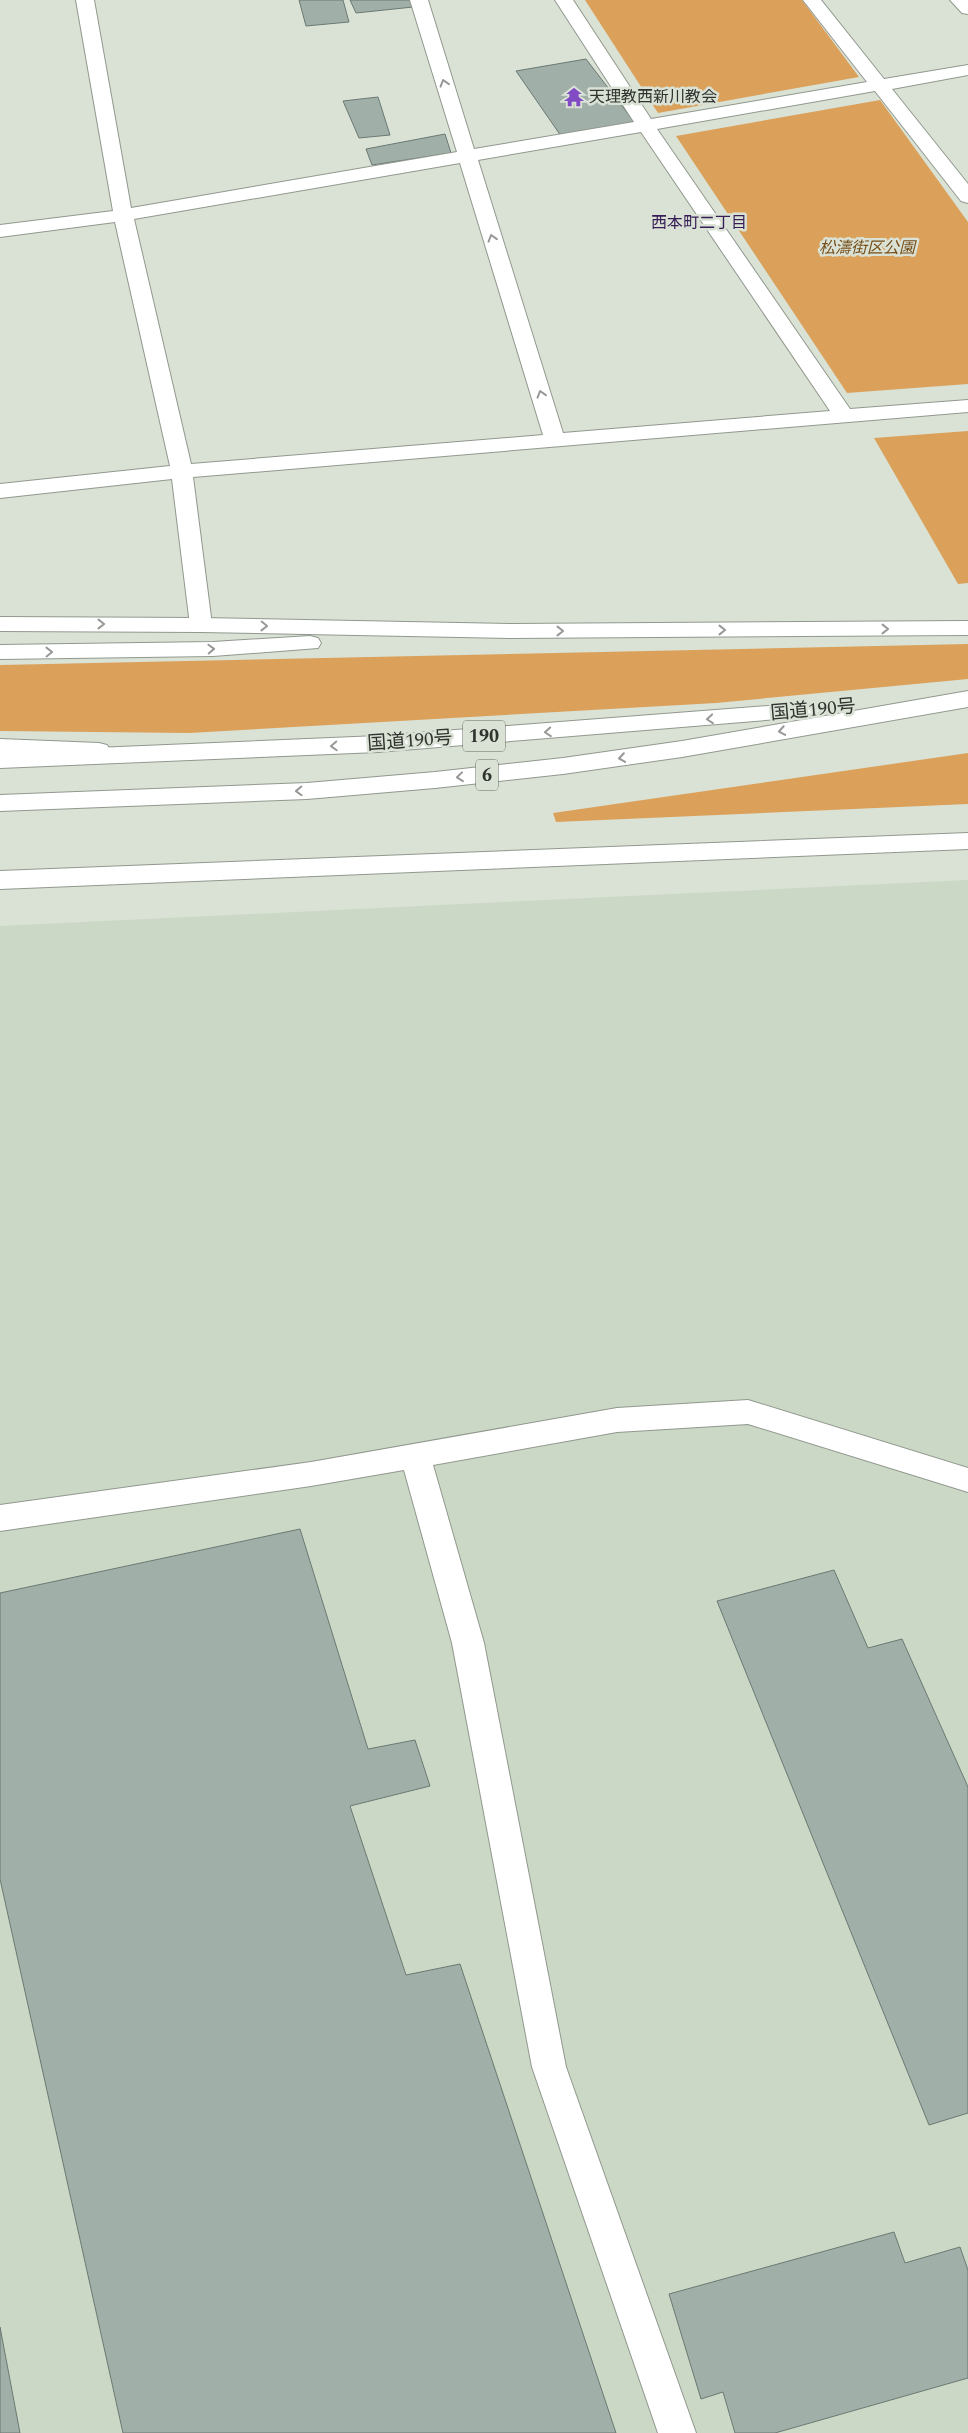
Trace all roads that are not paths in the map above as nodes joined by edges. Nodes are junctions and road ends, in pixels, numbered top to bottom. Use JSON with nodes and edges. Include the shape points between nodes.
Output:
{"nodes":[{"id":1,"x":85,"y":0,"type":"edge"},
{"id":2,"x":419,"y":0,"type":"edge"},
{"id":3,"x":564,"y":0,"type":"edge"},
{"id":4,"x":812,"y":0,"type":"edge"},
{"id":5,"x":960,"y":0,"type":"edge"},
{"id":6,"x":968,"y":9,"type":"edge"},
{"id":7,"x":968,"y":70,"type":"edge"},
{"id":8,"x":881,"y":85,"type":"junction"},
{"id":9,"x":646,"y":126,"type":"junction"},
{"id":10,"x":466,"y":157,"type":"junction"},
{"id":11,"x":968,"y":197,"type":"edge"},
{"id":12,"x":123,"y":216,"type":"junction"},
{"id":13,"x":0,"y":231,"type":"edge"},
{"id":14,"x":968,"y":406,"type":"edge"},
{"id":15,"x":844,"y":416,"type":"junction"},
{"id":16,"x":555,"y":440,"type":"junction"},
{"id":17,"x":182,"y":471,"type":"junction"},
{"id":18,"x":0,"y":491,"type":"edge"},
{"id":19,"x":0,"y":624,"type":"edge"},
{"id":20,"x":201,"y":625,"type":"junction"},
{"id":21,"x":968,"y":628,"type":"edge"},
{"id":22,"x":511,"y":631,"type":"junction"},
{"id":23,"x":0,"y":652,"type":"edge"},
{"id":24,"x":968,"y":698,"type":"edge"},
{"id":25,"x":0,"y":747,"type":"edge"},
{"id":26,"x":181,"y":754,"type":"junction"},
{"id":27,"x":0,"y":760,"type":"edge"},
{"id":28,"x":0,"y":803,"type":"edge"},
{"id":29,"x":968,"y":841,"type":"edge"},
{"id":30,"x":0,"y":880,"type":"edge"},
{"id":31,"x":415,"y":1455,"type":"junction"},
{"id":32,"x":968,"y":1480,"type":"edge"},
{"id":33,"x":0,"y":1518,"type":"edge"},
{"id":34,"x":677,"y":2433,"type":"edge"}],
"edges":[{"from":1,"to":12,"type":"main road"},
{"from":10,"to":2,"type":"main road","one_way":true},
{"from":3,"to":9,"type":"main road"},
{"from":4,"to":8,"type":"main road"},
{"from":5,"to":6,"type":"main road"},
{"from":7,"to":8,"type":"main road"},
{"from":8,"to":9,"type":"main road"},
{"from":8,"to":11,"type":"main road"},
{"from":9,"to":10,"type":"main road"},
{"from":9,"to":15,"type":"main road"},
{"from":10,"to":12,"type":"main road"},
{"from":16,"to":10,"type":"main road","one_way":true},
{"from":12,"to":13,"type":"main road"},
{"from":12,"to":17,"type":"main road"},
{"from":14,"to":15,"type":"main road"},
{"from":15,"to":16,"type":"main road"},
{"from":16,"to":17,"type":"main road"},
{"from":17,"to":18,"type":"main road"},
{"from":17,"to":20,"type":"main road"},
{"from":19,"to":20,"type":"main road","one_way":true},
{"from":20,"to":22,"type":"main road","one_way":true},
{"from":22,"to":21,"type":"main road","one_way":true},
{"from":23,"to":22,"type":"main road","one_way":true,"via":[[213,649]]},
{"from":24,"to":26,"type":"main road","name":"国道190号","number":"190","one_way":true,"via":[[565,731]]},
{"from":24,"to":28,"type":"main road","number":"6","one_way":true,"via":[[682,748],[563,766],[435,780],[307,791]]},
{"from":25,"to":26,"type":"main road"},
{"from":26,"to":27,"type":"main road","name":"国道190号","number":"190"},
{"from":29,"to":30,"type":"main road"},
{"from":31,"to":32,"type":"main road","via":[[617,1420],[748,1412]]},
{"from":31,"to":33,"type":"main road","via":[[301,1475]]},
{"from":31,"to":34,"type":"main road","via":[[468,1643],[549,2067]]}]}
